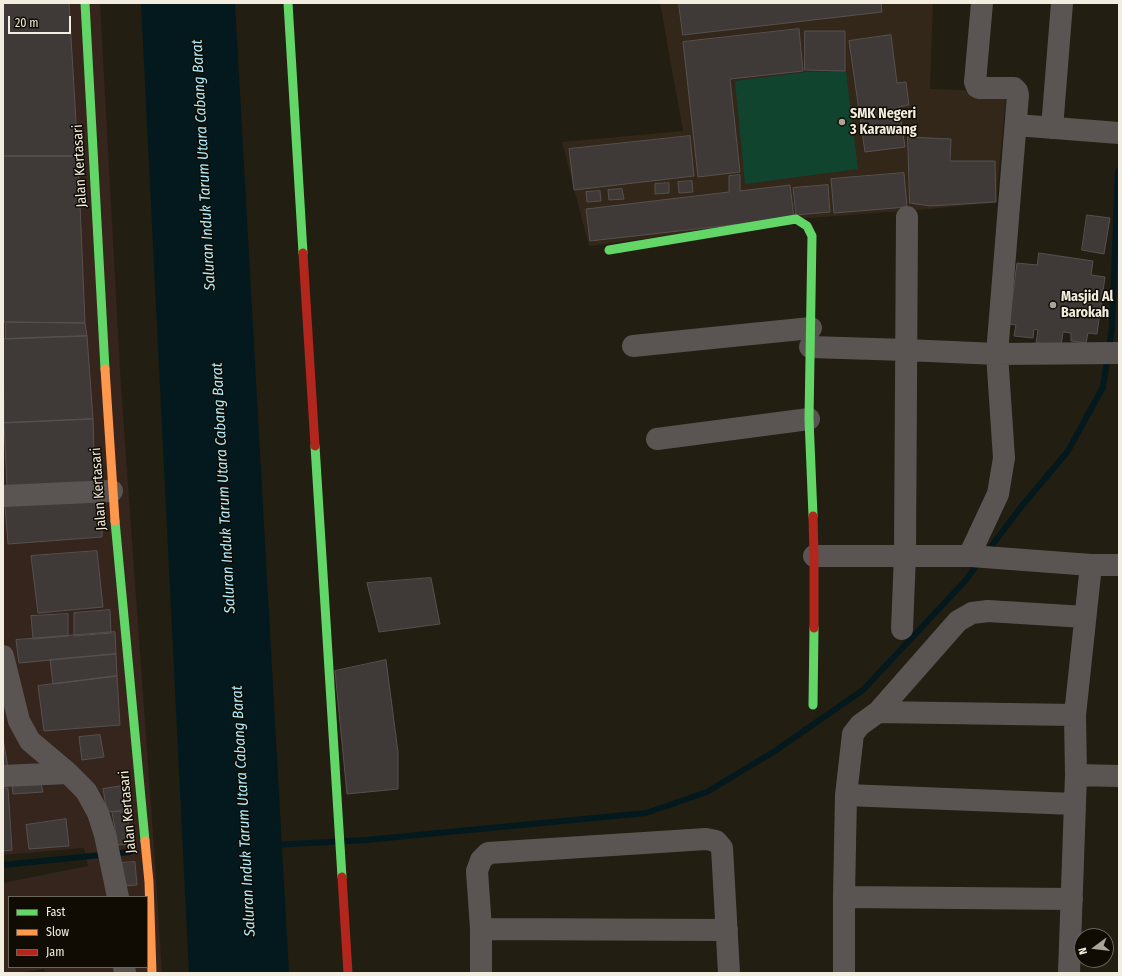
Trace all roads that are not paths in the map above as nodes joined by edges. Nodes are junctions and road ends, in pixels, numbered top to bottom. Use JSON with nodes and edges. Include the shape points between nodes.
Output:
{"nodes":[{"id":1,"x":85,"y":3,"type":"edge"},
{"id":2,"x":288,"y":3,"type":"edge"},
{"id":3,"x":982,"y":3,"type":"edge"},
{"id":4,"x":1062,"y":3,"type":"edge"},
{"id":5,"x":1016,"y":125,"type":"junction"},
{"id":6,"x":1052,"y":128,"type":"junction"},
{"id":7,"x":1119,"y":133,"type":"edge"},
{"id":8,"x":907,"y":217,"type":"dead end"},
{"id":9,"x":609,"y":250,"type":"dead end"},
{"id":10,"x":810,"y":338,"type":"junction"},
{"id":11,"x":633,"y":346,"type":"dead end"},
{"id":12,"x":906,"y":350,"type":"junction"},
{"id":13,"x":1119,"y":353,"type":"edge"},
{"id":14,"x":997,"y":354,"type":"junction"},
{"id":15,"x":809,"y":419,"type":"junction"},
{"id":16,"x":657,"y":439,"type":"dead end"},
{"id":17,"x":112,"y":491,"type":"junction"},
{"id":18,"x":3,"y":496,"type":"edge"},
{"id":19,"x":905,"y":555,"type":"junction"},
{"id":20,"x":814,"y":556,"type":"junction"},
{"id":21,"x":970,"y":556,"type":"junction"},
{"id":22,"x":1091,"y":565,"type":"junction"},
{"id":23,"x":1119,"y":565,"type":"edge"},
{"id":24,"x":1085,"y":617,"type":"junction"},
{"id":25,"x":902,"y":629,"type":"dead end"},
{"id":26,"x":3,"y":656,"type":"edge"},
{"id":27,"x":813,"y":705,"type":"dead end"},
{"id":28,"x":878,"y":712,"type":"junction"},
{"id":29,"x":1075,"y":715,"type":"junction"},
{"id":30,"x":68,"y":773,"type":"junction"},
{"id":31,"x":1076,"y":775,"type":"junction"},
{"id":32,"x":3,"y":776,"type":"edge"},
{"id":33,"x":1119,"y":776,"type":"edge"},
{"id":34,"x":846,"y":795,"type":"junction"},
{"id":35,"x":1074,"y":804,"type":"junction"},
{"id":36,"x":118,"y":896,"type":"edge"},
{"id":37,"x":844,"y":897,"type":"junction"},
{"id":38,"x":1072,"y":899,"type":"junction"},
{"id":39,"x":480,"y":929,"type":"junction"},
{"id":40,"x":727,"y":930,"type":"junction"},
{"id":41,"x":152,"y":973,"type":"edge"},
{"id":42,"x":348,"y":973,"type":"edge"},
{"id":43,"x":481,"y":973,"type":"edge"},
{"id":44,"x":729,"y":973,"type":"edge"},
{"id":45,"x":844,"y":973,"type":"edge"},
{"id":46,"x":1069,"y":973,"type":"edge"}],
"edges":[{"from":1,"to":17,"type":"street","name":"Jalan Kertasari"},
{"from":2,"to":42,"type":"street"},
{"from":3,"to":5,"type":"street","via":[[975,82],[980,88],[1014,88],[1017,91]]},
{"from":4,"to":6,"type":"street"},
{"from":5,"to":6,"type":"street"},
{"from":5,"to":14,"type":"street"},
{"from":6,"to":7,"type":"street"},
{"from":8,"to":12,"type":"street"},
{"from":9,"to":10,"type":"street","via":[[796,219],[807,226],[812,236]]},
{"from":10,"to":11,"type":"street"},
{"from":10,"to":12,"type":"street"},
{"from":10,"to":15,"type":"street"},
{"from":12,"to":14,"type":"street"},
{"from":12,"to":19,"type":"street"},
{"from":13,"to":14,"type":"street"},
{"from":14,"to":21,"type":"street","via":[[1004,458],[998,494]]},
{"from":15,"to":16,"type":"street"},
{"from":15,"to":20,"type":"street"},
{"from":17,"to":18,"type":"street"},
{"from":17,"to":41,"type":"street","name":"Jalan Kertasari","via":[[149,882]]},
{"from":19,"to":20,"type":"street"},
{"from":19,"to":21,"type":"street"},
{"from":19,"to":25,"type":"street"},
{"from":20,"to":27,"type":"street"},
{"from":21,"to":22,"type":"street"},
{"from":22,"to":23,"type":"street"},
{"from":22,"to":24,"type":"street"},
{"from":24,"to":28,"type":"street","via":[[988,611],[972,613],[958,621]]},
{"from":24,"to":29,"type":"street"},
{"from":26,"to":30,"type":"street","via":[[19,721],[30,741]]},
{"from":28,"to":29,"type":"street"},
{"from":28,"to":34,"type":"street","via":[[860,725],[853,734]]},
{"from":29,"to":31,"type":"street"},
{"from":30,"to":32,"type":"street"},
{"from":30,"to":36,"type":"street","via":[[86,791],[98,813]]},
{"from":31,"to":33,"type":"street"},
{"from":31,"to":35,"type":"street"},
{"from":34,"to":35,"type":"street"},
{"from":34,"to":37,"type":"street"},
{"from":35,"to":38,"type":"street"},
{"from":37,"to":38,"type":"street"},
{"from":37,"to":45,"type":"street"},
{"from":38,"to":46,"type":"street"},
{"from":39,"to":40,"type":"street"},
{"from":39,"to":40,"type":"street","via":[[477,871],[481,860],[488,853],[706,839],[716,841],[722,848]]},
{"from":39,"to":43,"type":"street"},
{"from":40,"to":44,"type":"street"}]}
